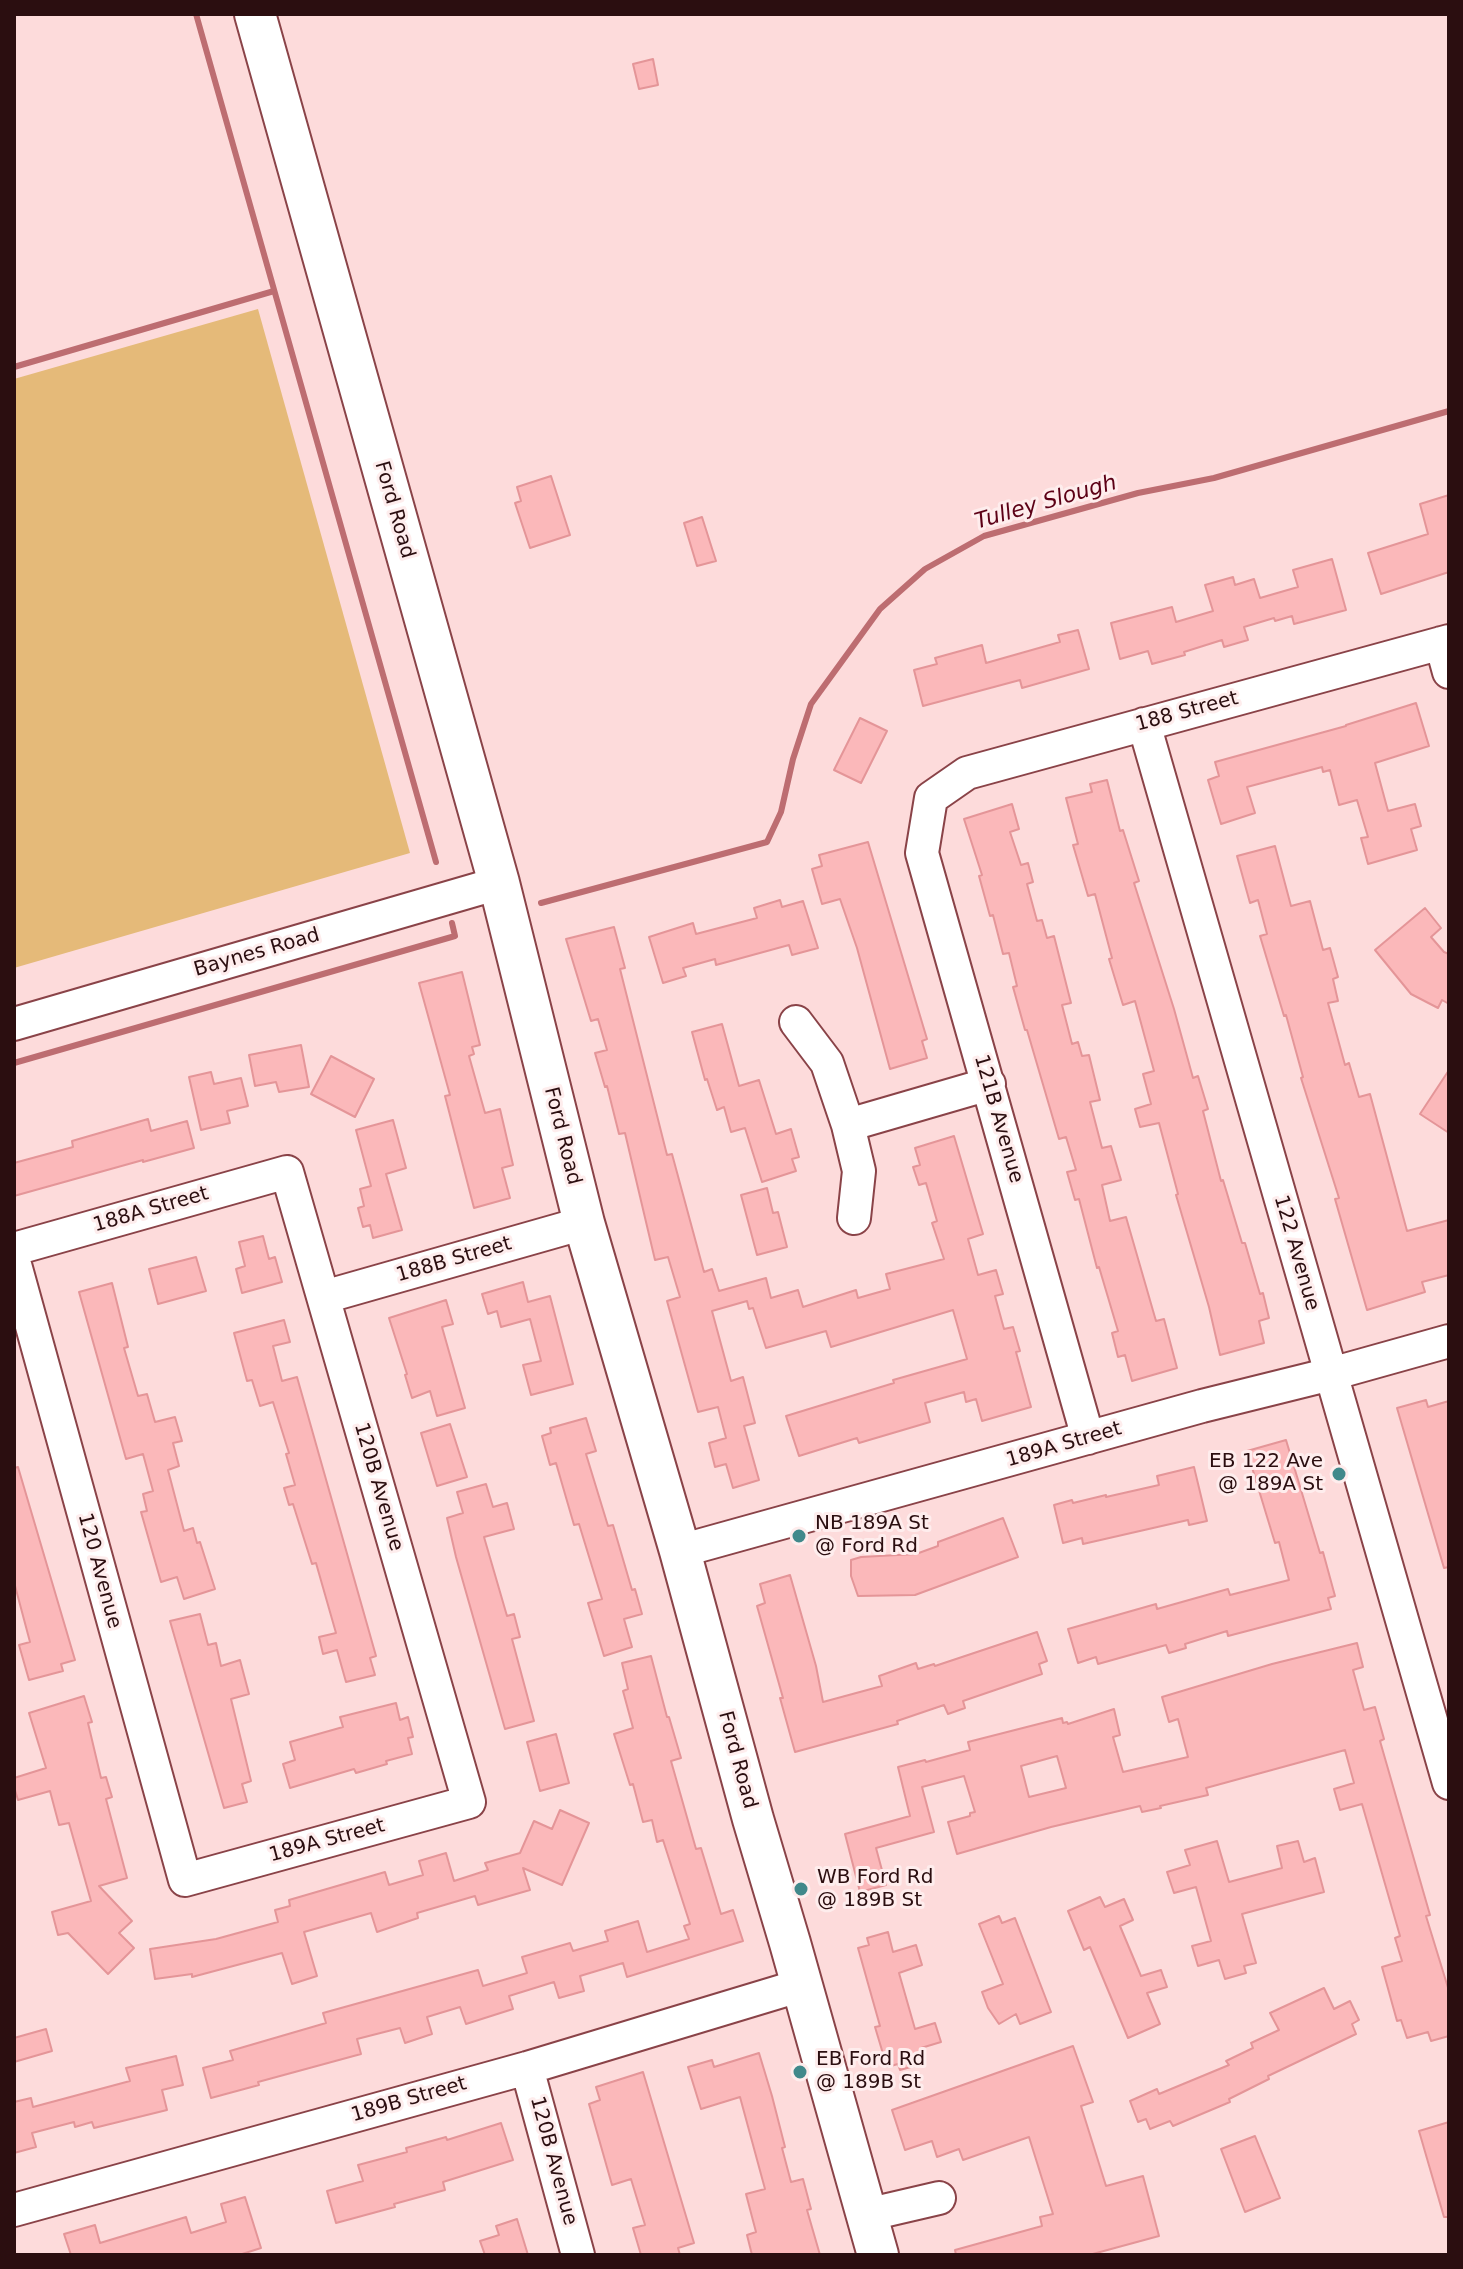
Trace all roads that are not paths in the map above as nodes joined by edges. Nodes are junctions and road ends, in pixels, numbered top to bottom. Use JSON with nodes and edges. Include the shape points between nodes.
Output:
{"nodes":[{"id":1,"x":255,"y":14,"type":"edge"},
{"id":2,"x":1446,"y":652,"type":"edge"},
{"id":3,"x":1144,"y":724,"type":"junction"},
{"id":4,"x":931,"y":798,"type":"joint"},
{"id":5,"x":499,"y":883,"type":"junction"},
{"id":6,"x":796,"y":1022,"type":"dead end"},
{"id":7,"x":14,"y":1024,"type":"edge"},
{"id":8,"x":989,"y":1084,"type":"junction"},
{"id":9,"x":848,"y":1125,"type":"junction"},
{"id":10,"x":287,"y":1172,"type":"joint"},
{"id":11,"x":854,"y":1218,"type":"dead end"},
{"id":12,"x":584,"y":1223,"type":"junction"},
{"id":13,"x":14,"y":1249,"type":"edge"},
{"id":14,"x":14,"y":1261,"type":"edge"},
{"id":15,"x":324,"y":1297,"type":"junction"},
{"id":16,"x":1449,"y":1341,"type":"edge"},
{"id":17,"x":1331,"y":1374,"type":"junction"},
{"id":18,"x":1088,"y":1438,"type":"junction"},
{"id":19,"x":680,"y":1551,"type":"junction"},
{"id":20,"x":1449,"y":1783,"type":"edge"},
{"id":21,"x":469,"y":1802,"type":"joint"},
{"id":22,"x":185,"y":1880,"type":"joint"},
{"id":23,"x":802,"y":1985,"type":"junction"},
{"id":24,"x":527,"y":2068,"type":"junction"},
{"id":25,"x":939,"y":2198,"type":"dead end"},
{"id":26,"x":14,"y":2210,"type":"edge"},
{"id":27,"x":866,"y":2215,"type":"junction"},
{"id":28,"x":578,"y":2255,"type":"edge"},
{"id":29,"x":878,"y":2255,"type":"edge"}],
"edges":[{"from":1,"to":5,"type":"main road","name":"Ford Road"},
{"from":2,"to":3,"type":"street","name":"188 Street"},
{"from":3,"to":4,"type":"street","name":"188 Street","via":[[967,773]]},
{"from":3,"to":17,"type":"street","name":"122 Avenue"},
{"from":4,"to":8,"type":"street","name":"121B Avenue","via":[[922,853]]},
{"from":5,"to":7,"type":"street","name":"Baynes Road"},
{"from":5,"to":12,"type":"main road","name":"Ford Road"},
{"from":6,"to":9,"type":"street","via":[[827,1063]]},
{"from":8,"to":9,"type":"street"},
{"from":8,"to":18,"type":"street","name":"121B Avenue"},
{"from":9,"to":11,"type":"street","via":[[859,1171]]},
{"from":10,"to":13,"type":"street","name":"188A Street"},
{"from":10,"to":15,"type":"street","name":"120B Avenue"},
{"from":12,"to":15,"type":"street","name":"188B Street"},
{"from":12,"to":19,"type":"main road","name":"Ford Road"},
{"from":14,"to":22,"type":"street","name":"120 Avenue"},
{"from":15,"to":21,"type":"street","name":"120B Avenue"},
{"from":16,"to":17,"type":"street","name":"189A Street"},
{"from":17,"to":18,"type":"street","name":"189A Street"},
{"from":17,"to":20,"type":"street","name":"122 Avenue"},
{"from":18,"to":19,"type":"street","name":"189A Street"},
{"from":19,"to":23,"type":"main road","name":"Ford Road"},
{"from":21,"to":22,"type":"street","name":"189A Street"},
{"from":23,"to":24,"type":"street","name":"189B Street"},
{"from":23,"to":27,"type":"main road","name":"Ford Road"},
{"from":24,"to":26,"type":"street","name":"189B Street"},
{"from":24,"to":28,"type":"street","name":"120B Avenue"},
{"from":25,"to":27,"type":"street"},
{"from":27,"to":29,"type":"main road","name":"Ford Road"}]}
